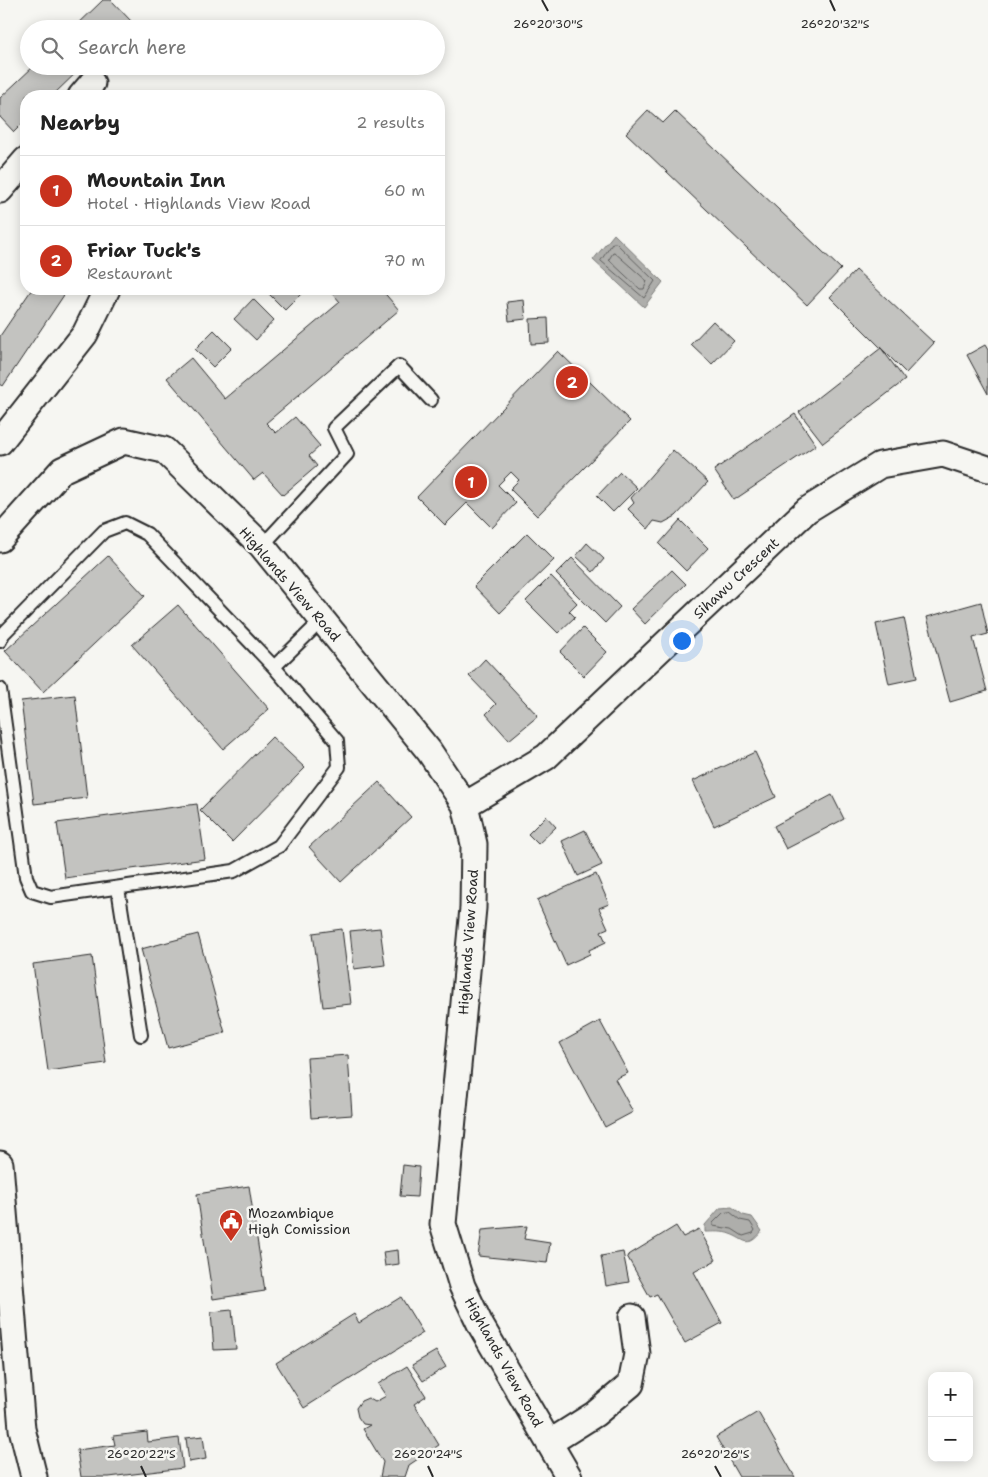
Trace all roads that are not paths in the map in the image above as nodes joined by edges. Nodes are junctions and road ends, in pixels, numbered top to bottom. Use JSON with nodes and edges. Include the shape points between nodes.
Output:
{"nodes":[{"id":1,"x":20,"y":167,"type":"edge"},
{"id":2,"x":0,"y":190,"type":"edge"},
{"id":3,"x":104,"y":295,"type":"edge"},
{"id":4,"x":431,"y":400,"type":"dead end"},
{"id":5,"x":0,"y":442,"type":"edge"},
{"id":6,"x":988,"y":470,"type":"edge"},
{"id":7,"x":0,"y":539,"type":"edge"},
{"id":8,"x":262,"y":546,"type":"junction"},
{"id":9,"x":322,"y":620,"type":"junction"},
{"id":10,"x":0,"y":641,"type":"edge"},
{"id":11,"x":274,"y":666,"type":"junction"},
{"id":12,"x":0,"y":690,"type":"edge"},
{"id":13,"x":465,"y":806,"type":"junction"},
{"id":14,"x":118,"y":888,"type":"junction"},
{"id":15,"x":141,"y":1035,"type":"dead end"},
{"id":16,"x":0,"y":1164,"type":"edge"},
{"id":17,"x":632,"y":1317,"type":"dead end"},
{"id":18,"x":549,"y":1443,"type":"junction"},
{"id":19,"x":34,"y":1477,"type":"edge"},
{"id":20,"x":569,"y":1477,"type":"edge"}],
"edges":[{"from":1,"to":2,"type":"street"},
{"from":3,"to":5,"type":"street","via":[[85,334]]},
{"from":4,"to":8,"type":"lane","via":[[399,366],[334,428],[347,454]]},
{"from":6,"to":13,"type":"street","name":"Sihawu Crescent","via":[[943,454],[880,465],[807,510],[546,757]]},
{"from":7,"to":8,"type":"street","name":"Highlands View Road","via":[[62,470],[124,441],[164,450]]},
{"from":8,"to":9,"type":"street","name":"Highlands View Road"},
{"from":9,"to":11,"type":"lane"},
{"from":9,"to":13,"type":"street","name":"Highlands View Road","via":[[429,751]]},
{"from":10,"to":11,"type":"lane","via":[[3,634],[104,530],[126,522],[147,534]]},
{"from":11,"to":14,"type":"lane","via":[[337,741],[340,767],[279,846],[234,871]]},
{"from":12,"to":14,"type":"lane","via":[[26,877],[32,891],[51,897]]},
{"from":13,"to":18,"type":"street","name":"Highlands View Road","via":[[474,844],[473,908],[443,1224],[473,1310]]},
{"from":14,"to":15,"type":"lane"},
{"from":16,"to":19,"type":"street","via":[[22,1429]]},
{"from":17,"to":18,"type":"street","via":[[637,1354],[631,1384],[595,1414]]},
{"from":18,"to":20,"type":"street","name":"Highlands View Road"}]}
